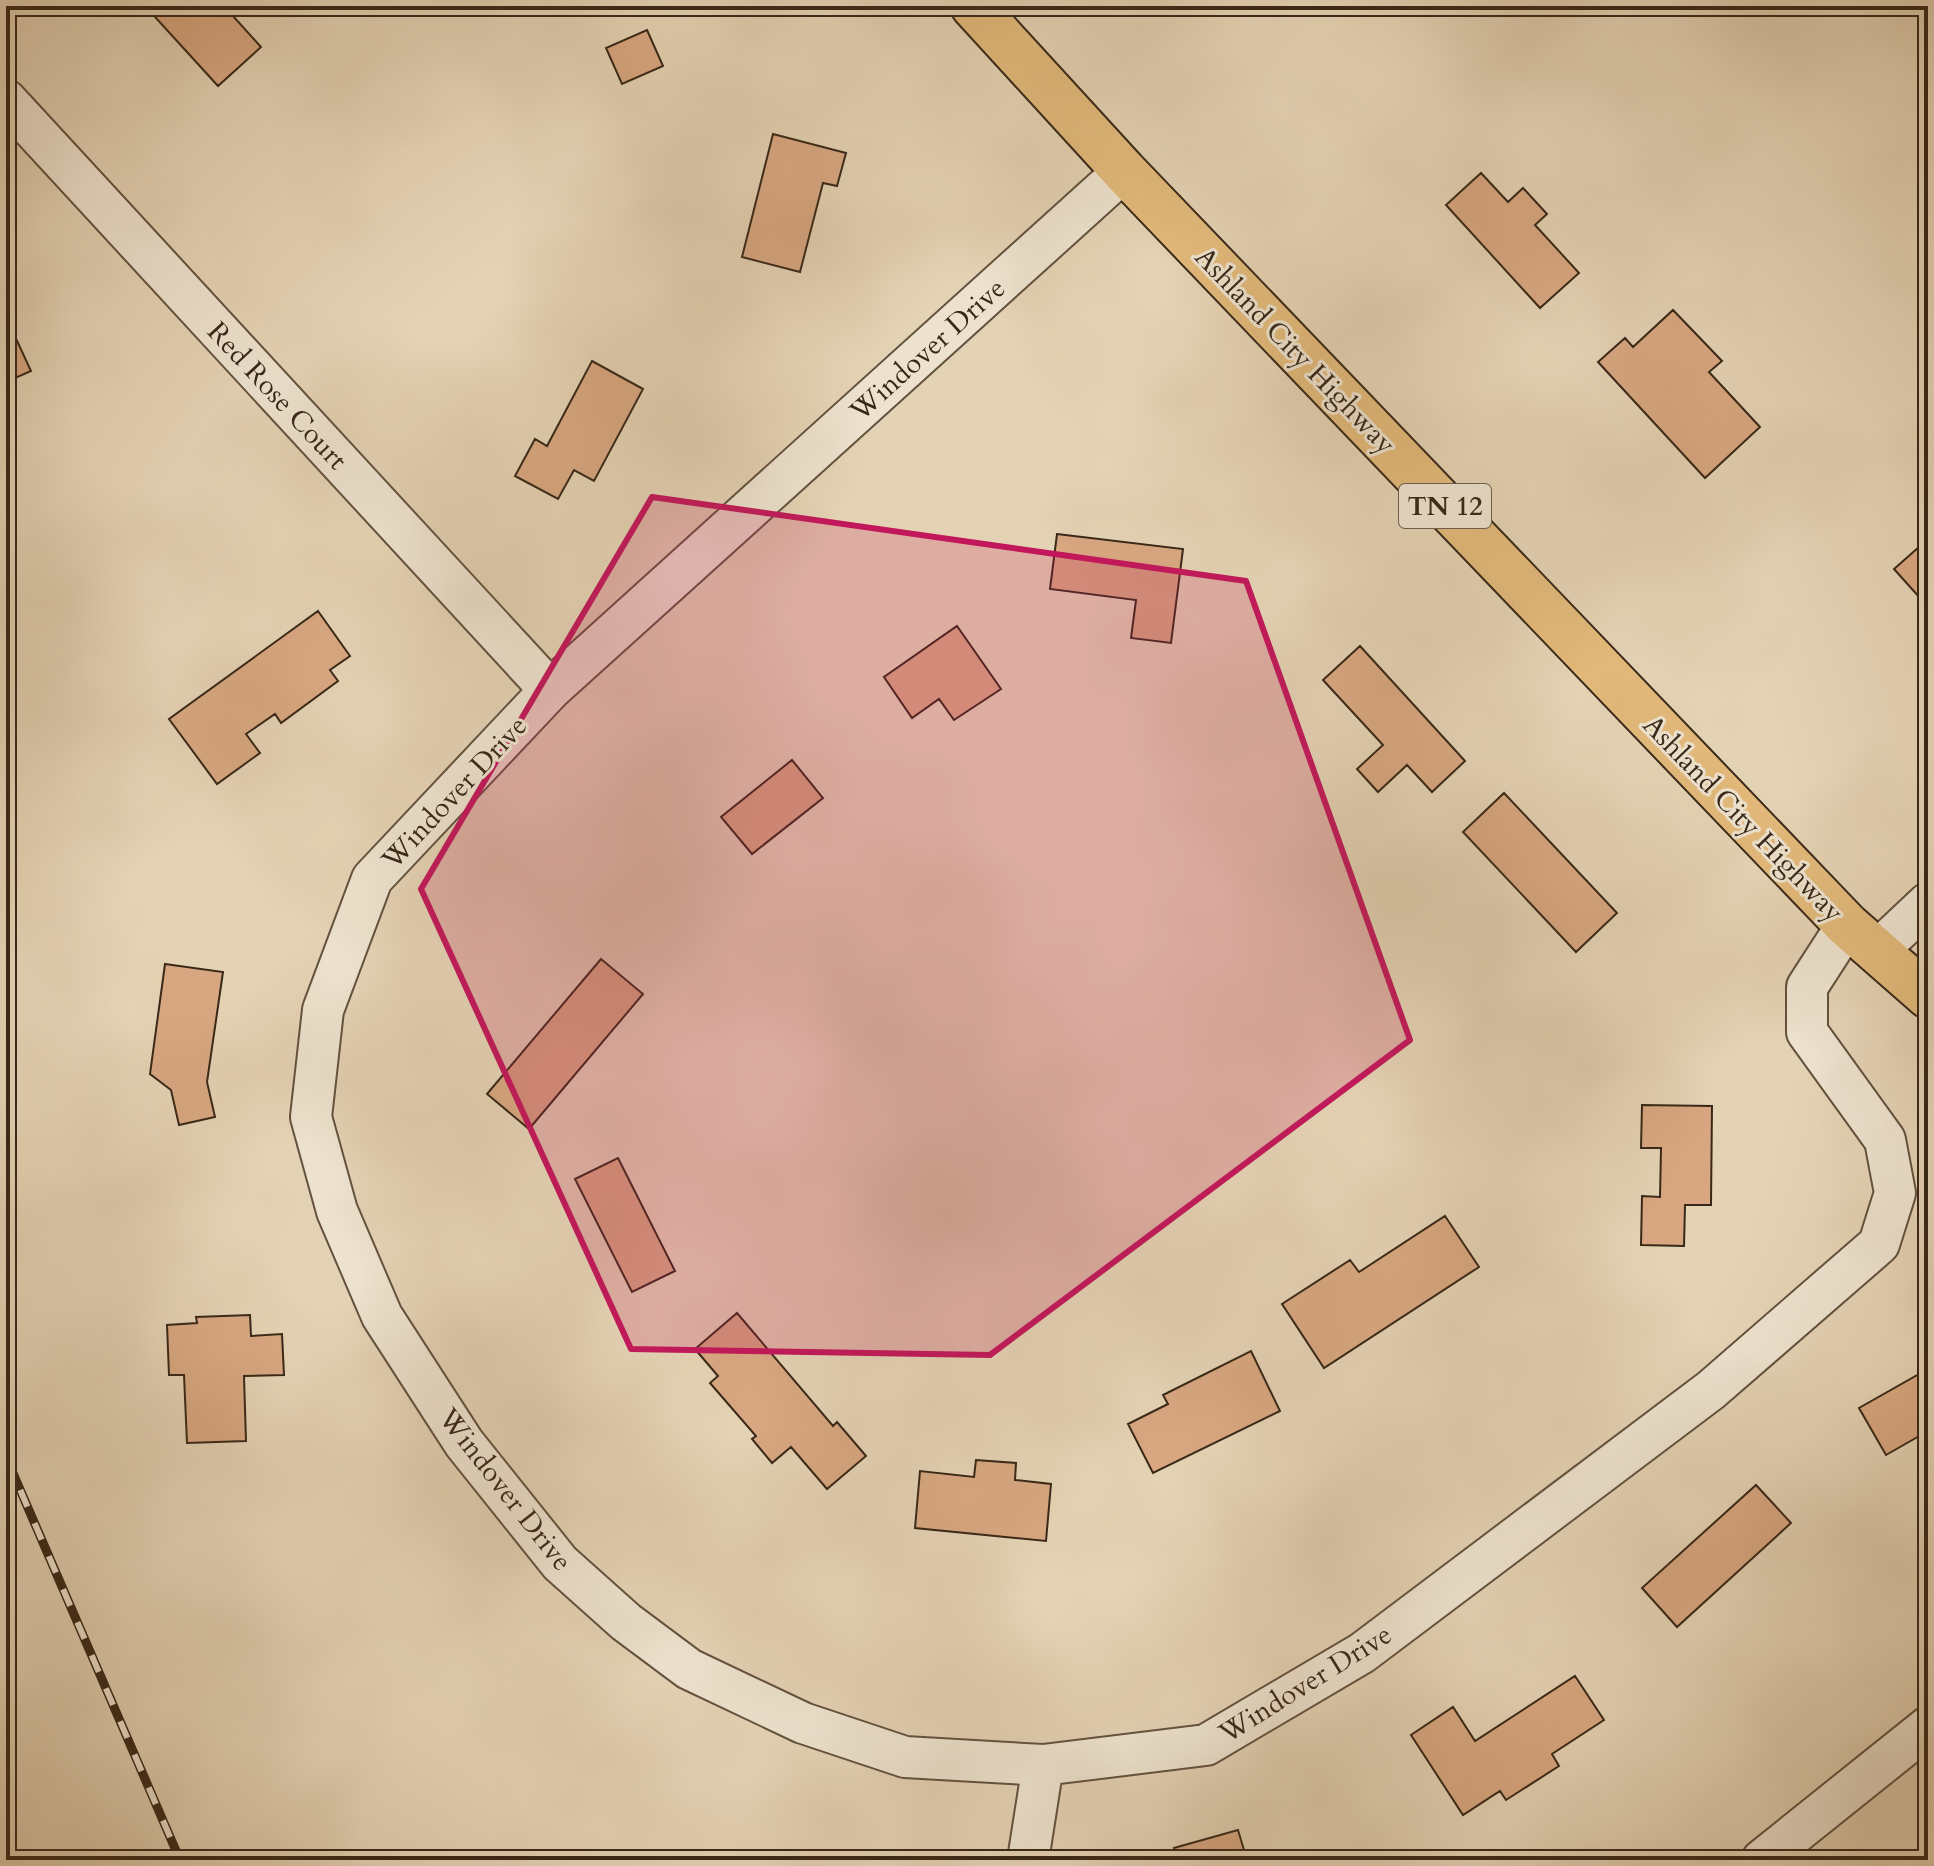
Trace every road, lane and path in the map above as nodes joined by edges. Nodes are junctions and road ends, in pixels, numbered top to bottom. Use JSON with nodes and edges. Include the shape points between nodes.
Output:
{"nodes":[{"id":1,"x":973,"y":6,"type":"edge"},
{"id":2,"x":6,"y":100,"type":"edge"},
{"id":3,"x":1124,"y":171,"type":"junction"},
{"id":4,"x":550,"y":690,"type":"junction"},
{"id":5,"x":1928,"y":903,"type":"edge"},
{"id":6,"x":1861,"y":938,"type":"junction"},
{"id":7,"x":1928,"y":996,"type":"edge"},
{"id":8,"x":1928,"y":1727,"type":"edge"},
{"id":9,"x":1043,"y":1765,"type":"junction"},
{"id":10,"x":1028,"y":1860,"type":"edge"},
{"id":11,"x":1762,"y":1860,"type":"edge"}],
"edges":[{"from":1,"to":3,"type":"main road","name":"Ashland City Highway","number":"TN 12"},
{"from":2,"to":4,"type":"street","name":"Red Rose Court"},
{"from":3,"to":4,"type":"street","name":"Windover Drive"},
{"from":3,"to":6,"type":"main road","name":"Ashland City Highway","number":"TN 12"},
{"from":4,"to":9,"type":"street","name":"Windover Drive","via":[[372,879],[323,1010],[311,1117],[337,1211],[382,1316],[464,1443],[560,1563],[689,1669],[803,1723],[905,1757]]},
{"from":5,"to":6,"type":"street","name":"Windover Drive"},
{"from":6,"to":7,"type":"main road","name":"Ashland City Highway","number":"TN 12"},
{"from":6,"to":9,"type":"street","name":"Windover Drive","via":[[1807,987],[1807,1032],[1885,1140],[1895,1193],[1879,1244],[1711,1390],[1362,1653],[1206,1745]]},
{"from":8,"to":11,"type":"street"},
{"from":9,"to":10,"type":"street"}]}
